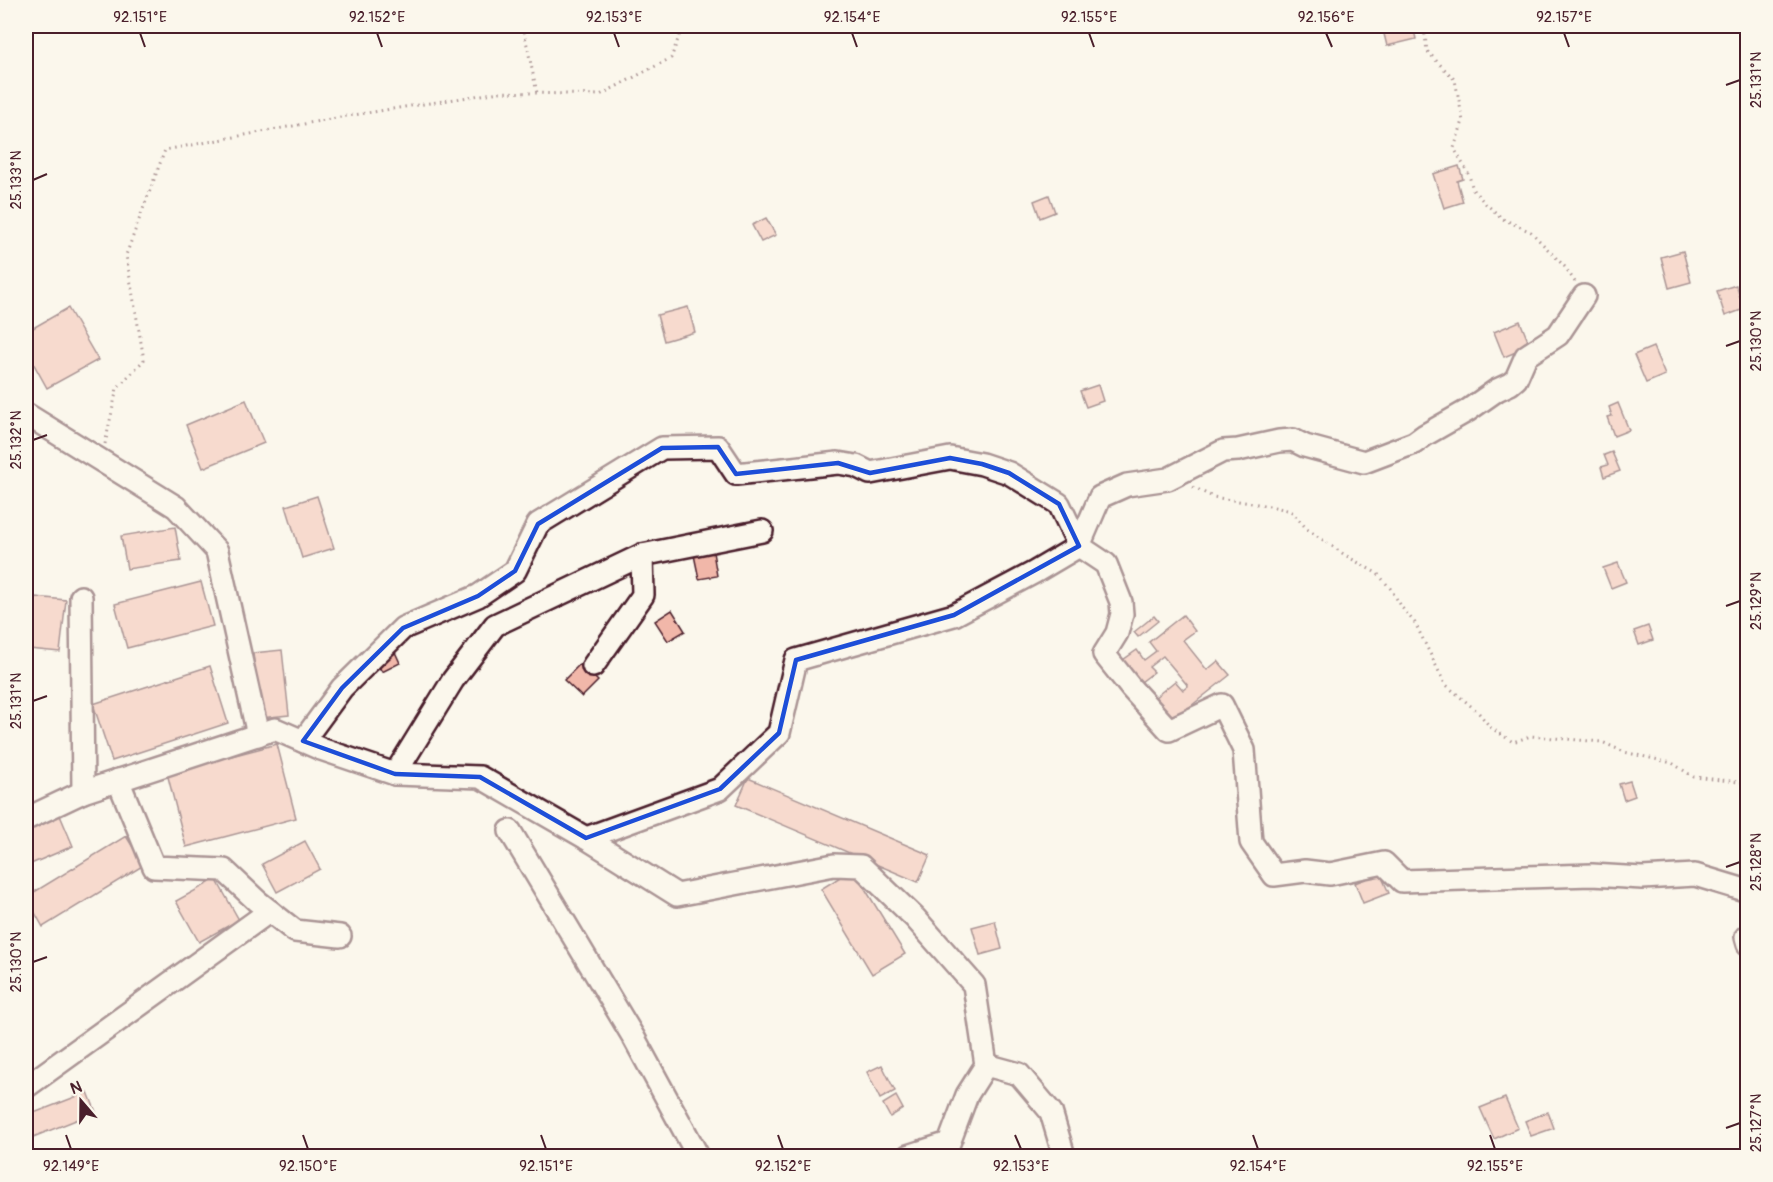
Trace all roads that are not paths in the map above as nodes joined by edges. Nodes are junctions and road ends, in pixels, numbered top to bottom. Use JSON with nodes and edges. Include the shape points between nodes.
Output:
{"nodes":[{"id":1,"x":1584,"y":296,"type":"road end"},
{"id":2,"x":26,"y":414,"type":"edge"},
{"id":3,"x":762,"y":531,"type":"dead end"},
{"id":4,"x":1079,"y":546,"type":"junction"},
{"id":5,"x":642,"y":555,"type":"junction"},
{"id":6,"x":81,"y":597,"type":"dead end"},
{"id":7,"x":592,"y":666,"type":"dead end"},
{"id":8,"x":258,"y":735,"type":"junction"},
{"id":9,"x":303,"y":741,"type":"junction"},
{"id":10,"x":395,"y":774,"type":"junction"},
{"id":11,"x":118,"y":780,"type":"junction"},
{"id":12,"x":83,"y":792,"type":"junction"},
{"id":13,"x":26,"y":819,"type":"edge"},
{"id":14,"x":510,"y":831,"type":"dead end"},
{"id":15,"x":586,"y":838,"type":"junction"},
{"id":16,"x":1748,"y":891,"type":"edge"},
{"id":17,"x":270,"y":911,"type":"junction"},
{"id":18,"x":1748,"y":934,"type":"edge"},
{"id":19,"x":340,"y":936,"type":"dead end"},
{"id":20,"x":1748,"y":945,"type":"edge"},
{"id":21,"x":986,"y":1065,"type":"junction"},
{"id":22,"x":26,"y":1087,"type":"edge"},
{"id":23,"x":698,"y":1156,"type":"edge"},
{"id":24,"x":908,"y":1156,"type":"edge"},
{"id":25,"x":1064,"y":1156,"type":"edge"}],
"edges":[{"from":1,"to":4,"type":"street","via":[[1558,335],[1526,356],[1516,379],[1414,444],[1364,462],[1293,440],[1223,451],[1168,479],[1127,485],[1100,497]]},
{"from":2,"to":8,"type":"street","via":[[176,507],[217,551]]},
{"from":3,"to":5,"type":"street"},
{"from":4,"to":9,"type":"street","via":[[1059,504],[1009,472],[982,464],[950,458],[870,473],[838,463],[736,474],[718,447],[662,448],[538,524],[515,571],[478,596],[404,628],[342,688]]},
{"from":4,"to":15,"type":"street","via":[[954,615],[796,660],[778,733],[720,789]]},
{"from":4,"to":16,"type":"street","via":[[1106,564],[1121,602],[1117,633],[1104,654],[1146,705],[1169,730],[1222,705],[1244,750],[1251,842],[1274,875],[1305,871],[1330,874],[1384,862],[1402,881],[1695,875]]},
{"from":5,"to":7,"type":"street","via":[[643,595]]},
{"from":5,"to":10,"type":"street","via":[[495,625],[453,680]]},
{"from":6,"to":12,"type":"street"},
{"from":8,"to":9,"type":"street","via":[[275,729]]},
{"from":8,"to":11,"type":"street"},
{"from":9,"to":10,"type":"street"},
{"from":10,"to":15,"type":"street","via":[[480,777]]},
{"from":11,"to":12,"type":"street"},
{"from":11,"to":17,"type":"street","via":[[154,867],[224,870]]},
{"from":12,"to":13,"type":"street"},
{"from":14,"to":23,"type":"street","via":[[634,1038]]},
{"from":15,"to":21,"type":"street","via":[[677,895],[834,865],[861,866],[915,918],[974,985]]},
{"from":17,"to":19,"type":"street","via":[[296,931]]},
{"from":17,"to":22,"type":"street"},
{"from":18,"to":20,"type":"street"},
{"from":21,"to":24,"type":"street","via":[[967,1095],[949,1143]]},
{"from":21,"to":25,"type":"street","via":[[1019,1074],[1051,1112]]}]}
